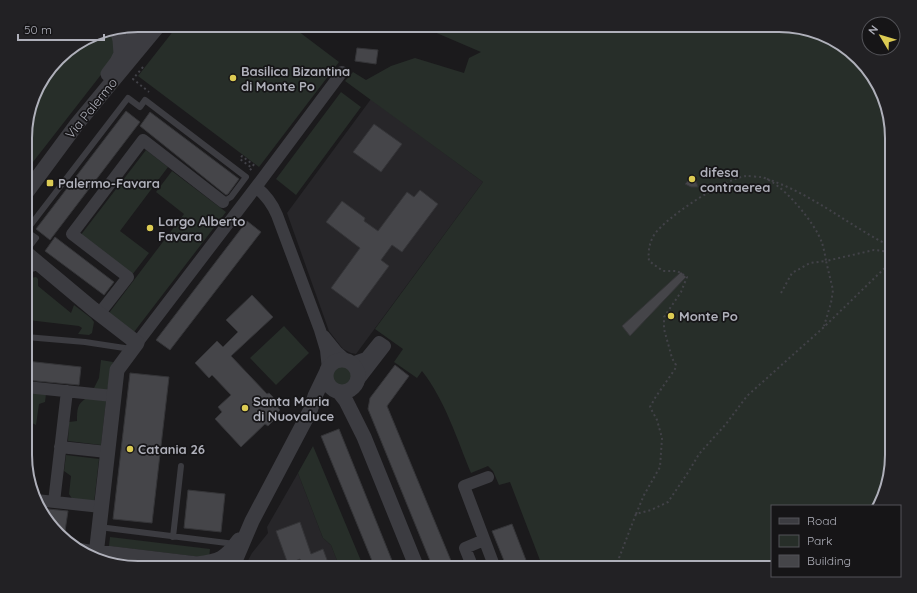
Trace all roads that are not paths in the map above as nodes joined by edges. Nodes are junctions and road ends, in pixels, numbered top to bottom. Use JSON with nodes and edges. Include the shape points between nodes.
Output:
{"nodes":[{"id":1,"x":138,"y":32,"type":"edge"},
{"id":2,"x":153,"y":32,"type":"edge"},
{"id":3,"x":118,"y":34,"type":"edge"},
{"id":4,"x":121,"y":54,"type":"junction"},
{"id":5,"x":342,"y":72,"type":"dead end"},
{"id":6,"x":77,"y":124,"type":"junction"},
{"id":7,"x":32,"y":185,"type":"edge"},
{"id":8,"x":256,"y":187,"type":"junction"},
{"id":9,"x":224,"y":202,"type":"joint"},
{"id":10,"x":32,"y":223,"type":"edge"},
{"id":11,"x":32,"y":235,"type":"edge"},
{"id":12,"x":32,"y":244,"type":"edge"},
{"id":13,"x":32,"y":257,"type":"edge"},
{"id":14,"x":35,"y":268,"type":"dead end"},
{"id":15,"x":32,"y":269,"type":"edge"},
{"id":16,"x":99,"y":314,"type":"junction"},
{"id":17,"x":320,"y":330,"type":"junction"},
{"id":18,"x":32,"y":338,"type":"edge"},
{"id":19,"x":135,"y":346,"type":"junction"},
{"id":20,"x":349,"y":362,"type":"junction"},
{"id":21,"x":328,"y":370,"type":"junction"},
{"id":22,"x":357,"y":383,"type":"junction"},
{"id":23,"x":32,"y":388,"type":"edge"},
{"id":24,"x":67,"y":391,"type":"junction"},
{"id":25,"x":338,"y":392,"type":"junction"},
{"id":26,"x":113,"y":396,"type":"junction"},
{"id":27,"x":310,"y":411,"type":"junction"},
{"id":28,"x":364,"y":437,"type":"junction"},
{"id":29,"x":60,"y":447,"type":"junction"},
{"id":30,"x":107,"y":452,"type":"junction"},
{"id":31,"x":181,"y":466,"type":"dead end"},
{"id":32,"x":488,"y":477,"type":"dead end"},
{"id":33,"x":42,"y":501,"type":"edge"},
{"id":34,"x":54,"y":502,"type":"junction"},
{"id":35,"x":101,"y":507,"type":"junction"},
{"id":36,"x":252,"y":521,"type":"junction"},
{"id":37,"x":99,"y":527,"type":"junction"},
{"id":38,"x":173,"y":536,"type":"junction"},
{"id":39,"x":484,"y":540,"type":"junction"},
{"id":40,"x":236,"y":544,"type":"junction"},
{"id":41,"x":97,"y":552,"type":"edge"},
{"id":42,"x":103,"y":555,"type":"edge"},
{"id":43,"x":158,"y":561,"type":"edge"},
{"id":44,"x":216,"y":561,"type":"edge"},
{"id":45,"x":235,"y":561,"type":"edge"},
{"id":46,"x":414,"y":561,"type":"edge"},
{"id":47,"x":470,"y":561,"type":"edge"},
{"id":48,"x":492,"y":561,"type":"edge"}],
"edges":[{"from":1,"to":4,"type":"street"},
{"from":2,"to":6,"type":"street","name":"Via Palermo"},
{"from":3,"to":4,"type":"street"},
{"from":4,"to":6,"type":"street"},
{"from":5,"to":8,"type":"street"},
{"from":6,"to":7,"type":"street","name":"Via Palermo"},
{"from":8,"to":17,"type":"street","via":[[265,194],[277,215]]},
{"from":8,"to":19,"type":"street"},
{"from":9,"to":10,"type":"lane","via":[[246,177],[145,100],[140,107],[128,98]]},
{"from":9,"to":16,"type":"street","via":[[143,140],[72,234],[128,276]]},
{"from":11,"to":12,"type":"lane","via":[[36,238]]},
{"from":13,"to":16,"type":"street"},
{"from":14,"to":15,"type":"lane"},
{"from":16,"to":19,"type":"street"},
{"from":17,"to":20,"type":"street","via":[[332,347]]},
{"from":17,"to":21,"type":"street"},
{"from":18,"to":19,"type":"lane"},
{"from":19,"to":26,"type":"street","via":[[117,370]]},
{"from":20,"to":21,"type":"street","via":[[338,361]]},
{"from":20,"to":22,"type":"street","via":[[357,369]]},
{"from":20,"to":22,"type":"street","via":[[366,358],[379,342],[384,346]]},
{"from":21,"to":25,"type":"street","via":[[326,376],[329,385]]},
{"from":21,"to":27,"type":"street"},
{"from":22,"to":25,"type":"street","via":[[350,390]]},
{"from":22,"to":28,"type":"street","via":[[354,401]]},
{"from":23,"to":24,"type":"street"},
{"from":24,"to":26,"type":"street"},
{"from":24,"to":29,"type":"street"},
{"from":25,"to":27,"type":"street","via":[[322,396]]},
{"from":25,"to":28,"type":"street","via":[[346,401]]},
{"from":26,"to":30,"type":"street"},
{"from":27,"to":36,"type":"street"},
{"from":28,"to":46,"type":"street"},
{"from":29,"to":30,"type":"street"},
{"from":29,"to":34,"type":"street"},
{"from":30,"to":35,"type":"street"},
{"from":31,"to":38,"type":"lane"},
{"from":32,"to":39,"type":"street","via":[[464,486]]},
{"from":33,"to":34,"type":"street"},
{"from":34,"to":35,"type":"street"},
{"from":35,"to":37,"type":"street"},
{"from":36,"to":40,"type":"street"},
{"from":36,"to":45,"type":"street"},
{"from":37,"to":38,"type":"lane"},
{"from":37,"to":41,"type":"street"},
{"from":38,"to":40,"type":"lane"},
{"from":39,"to":47,"type":"street","via":[[465,548]]},
{"from":39,"to":48,"type":"street"},
{"from":40,"to":44,"type":"street","via":[[225,556]]},
{"from":42,"to":43,"type":"street"}]}
